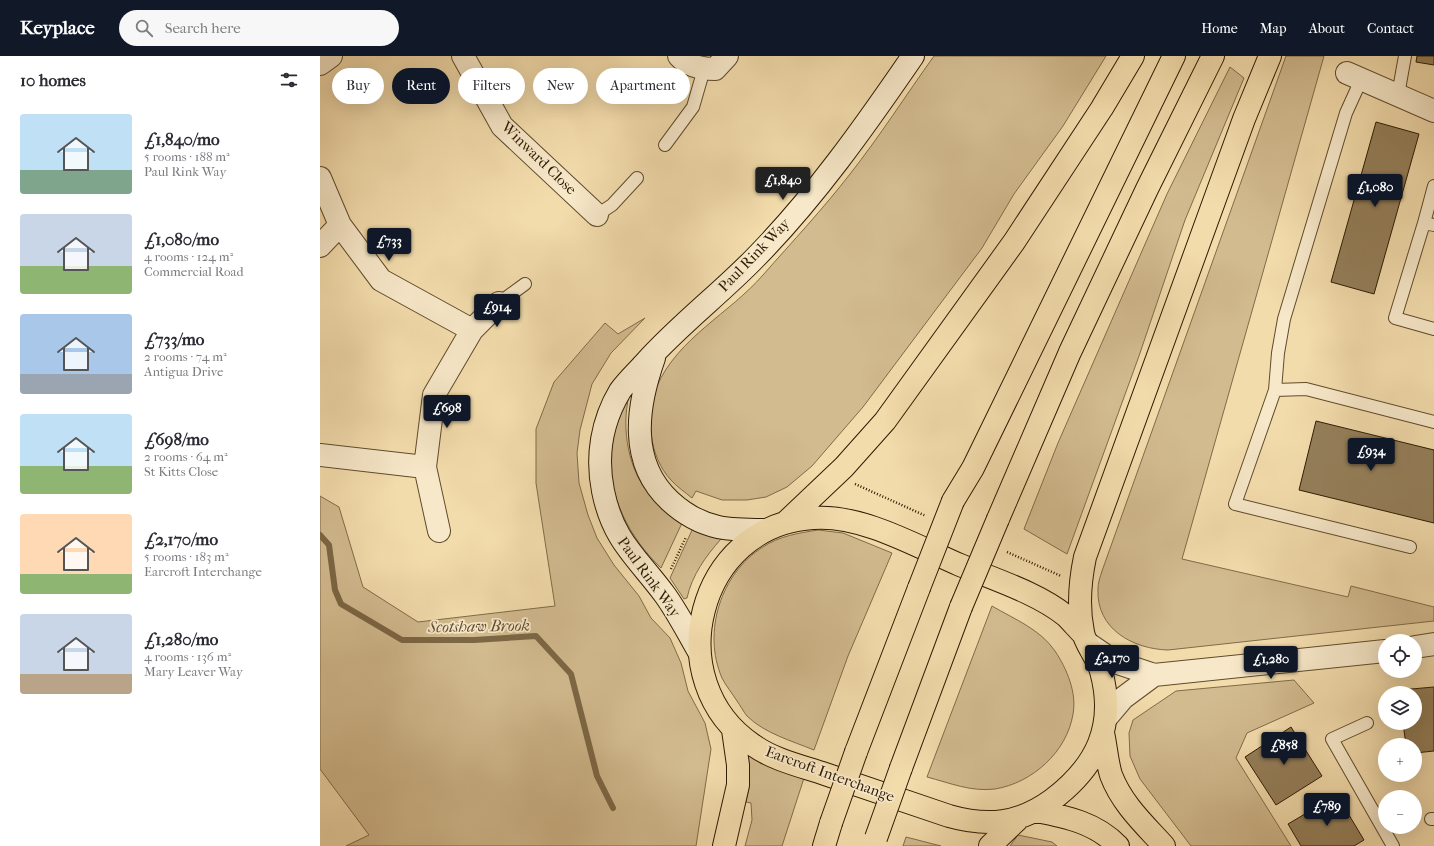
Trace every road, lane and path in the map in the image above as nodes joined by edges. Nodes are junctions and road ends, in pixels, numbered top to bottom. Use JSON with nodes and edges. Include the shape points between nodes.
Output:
{"nodes":[{"id":1,"x":331,"y":56,"type":"edge"},
{"id":2,"x":463,"y":56,"type":"edge"},
{"id":3,"x":679,"y":56,"type":"edge"},
{"id":4,"x":727,"y":56,"type":"edge"},
{"id":5,"x":914,"y":56,"type":"edge"},
{"id":6,"x":1133,"y":56,"type":"edge"},
{"id":7,"x":1174,"y":56,"type":"edge"},
{"id":8,"x":1213,"y":56,"type":"edge"},
{"id":9,"x":1270,"y":56,"type":"edge"},
{"id":10,"x":1405,"y":56,"type":"edge"},
{"id":11,"x":320,"y":64,"type":"edge"},
{"id":12,"x":704,"y":69,"type":"junction"},
{"id":13,"x":1354,"y":76,"type":"joint"},
{"id":14,"x":1398,"y":96,"type":"junction"},
{"id":15,"x":1434,"y":111,"type":"edge"},
{"id":16,"x":665,"y":145,"type":"dead end"},
{"id":17,"x":320,"y":178,"type":"edge"},
{"id":18,"x":637,"y":178,"type":"dead end"},
{"id":19,"x":1434,"y":186,"type":"edge"},
{"id":20,"x":597,"y":215,"type":"joint"},
{"id":21,"x":1429,"y":224,"type":"edge"},
{"id":22,"x":340,"y":225,"type":"junction"},
{"id":23,"x":320,"y":246,"type":"edge"},
{"id":24,"x":524,"y":284,"type":"dead end"},
{"id":25,"x":498,"y":303,"type":"joint"},
{"id":26,"x":1434,"y":329,"type":"edge"},
{"id":27,"x":472,"y":330,"type":"junction"},
{"id":28,"x":658,"y":349,"type":"junction"},
{"id":29,"x":1276,"y":390,"type":"junction"},
{"id":30,"x":1434,"y":422,"type":"edge"},
{"id":31,"x":320,"y":455,"type":"edge"},
{"id":32,"x":425,"y":467,"type":"junction"},
{"id":33,"x":841,"y":470,"type":"junction"},
{"id":34,"x":932,"y":518,"type":"dead end"},
{"id":35,"x":694,"y":519,"type":"junction"},
{"id":36,"x":786,"y":522,"type":"junction"},
{"id":37,"x":763,"y":530,"type":"junction"},
{"id":38,"x":439,"y":531,"type":"dead end"},
{"id":39,"x":1410,"y":547,"type":"dead end"},
{"id":40,"x":1004,"y":551,"type":"dead end"},
{"id":41,"x":1081,"y":576,"type":"junction"},
{"id":42,"x":661,"y":590,"type":"junction"},
{"id":43,"x":1086,"y":640,"type":"junction"},
{"id":44,"x":1434,"y":644,"type":"edge"},
{"id":45,"x":1422,"y":645,"type":"edge"},
{"id":46,"x":699,"y":652,"type":"junction"},
{"id":47,"x":1378,"y":652,"type":"edge"},
{"id":48,"x":1154,"y":675,"type":"junction"},
{"id":49,"x":1366,"y":723,"type":"dead end"},
{"id":50,"x":1105,"y":725,"type":"junction"},
{"id":51,"x":732,"y":730,"type":"junction"},
{"id":52,"x":1027,"y":815,"type":"junction"},
{"id":53,"x":875,"y":842,"type":"edge"},
{"id":54,"x":724,"y":846,"type":"edge"},
{"id":55,"x":824,"y":846,"type":"edge"},
{"id":56,"x":990,"y":846,"type":"edge"},
{"id":57,"x":1118,"y":846,"type":"edge"},
{"id":58,"x":1164,"y":846,"type":"edge"},
{"id":59,"x":1393,"y":846,"type":"edge"}],
"edges":[{"from":1,"to":11,"type":"street"},
{"from":2,"to":20,"type":"street","name":"Winward Close","via":[[502,126]]},
{"from":3,"to":12,"type":"street"},
{"from":4,"to":12,"type":"street","via":[[716,69]]},
{"from":5,"to":28,"type":"street","name":"Paul Rink Way","via":[[806,200],[755,258]]},
{"from":6,"to":33,"type":"highway","via":[[1014,242],[885,421]]},
{"from":7,"to":55,"type":"highway","bridge":true,"via":[[973,468],[953,501],[856,752]]},
{"from":8,"to":53,"type":"highway","bridge":true,"via":[[1070,352],[998,518],[961,607]]},
{"from":9,"to":41,"type":"highway","via":[[1244,119],[1132,424],[1094,529]]},
{"from":10,"to":14,"type":"lane"},
{"from":12,"to":16,"type":"lane","via":[[693,107]]},
{"from":13,"to":14,"type":"street"},
{"from":13,"to":29,"type":"lane","via":[[1346,113],[1284,319],[1278,353]]},
{"from":14,"to":15,"type":"street"},
{"from":17,"to":22,"type":"street"},
{"from":18,"to":20,"type":"lane","via":[[612,205]]},
{"from":19,"to":21,"type":"lane"},
{"from":21,"to":26,"type":"lane","via":[[1395,318]]},
{"from":22,"to":23,"type":"street"},
{"from":22,"to":27,"type":"street","via":[[381,280]]},
{"from":24,"to":25,"type":"lane"},
{"from":25,"to":27,"type":"street"},
{"from":27,"to":32,"type":"street","via":[[434,395]]},
{"from":28,"to":35,"type":"street","name":"Paul Rink Way","via":[[640,407],[639,433],[642,456],[650,476],[663,494],[678,509]]},
{"from":28,"to":42,"type":"street","name":"Paul Rink Way","via":[[621,389],[608,414],[601,439],[599,463],[605,498],[618,536]]},
{"from":29,"to":30,"type":"lane","via":[[1306,389]]},
{"from":29,"to":39,"type":"lane","via":[[1235,504]]},
{"from":31,"to":32,"type":"street"},
{"from":32,"to":38,"type":"street"},
{"from":33,"to":34,"type":"path","via":[[846,480]]},
{"from":33,"to":36,"type":"highway"},
{"from":35,"to":37,"type":"street","name":"Paul Rink Way","via":[[716,527]]},
{"from":35,"to":42,"type":"path"},
{"from":36,"to":37,"type":"highway","name":"Earcroft Interchange"},
{"from":36,"to":43,"type":"highway","name":"Earcroft Interchange","via":[[836,518],[871,527],[1047,604],[1066,616]]},
{"from":37,"to":46,"type":"highway","name":"Earcroft Interchange","via":[[729,560],[716,579],[705,602]]},
{"from":40,"to":41,"type":"path","via":[[1061,576]]},
{"from":41,"to":43,"type":"highway"},
{"from":42,"to":46,"type":"street","name":"Paul Rink Way"},
{"from":43,"to":48,"type":"street","via":[[1115,662]]},
{"from":43,"to":50,"type":"highway","name":"Earcroft Interchange","via":[[1101,669],[1106,693]]},
{"from":44,"to":45,"type":"street"},
{"from":46,"to":51,"type":"highway","name":"Earcroft Interchange","via":[[703,674],[711,695]]},
{"from":47,"to":48,"type":"street"},
{"from":48,"to":50,"type":"street","via":[[1123,698]]},
{"from":49,"to":59,"type":"lane","via":[[1332,739]]},
{"from":50,"to":52,"type":"highway","name":"Earcroft Interchange","via":[[1096,752],[1079,776]]},
{"from":50,"to":58,"type":"highway","via":[[1111,773],[1118,791]]},
{"from":51,"to":52,"type":"highway","name":"Earcroft Interchange","via":[[754,746],[781,760],[949,816],[986,823]]},
{"from":51,"to":54,"type":"highway","via":[[738,765],[738,785]]},
{"from":52,"to":56,"type":"highway"},
{"from":52,"to":57,"type":"highway","via":[[1065,816],[1084,822],[1099,830]]}]}
